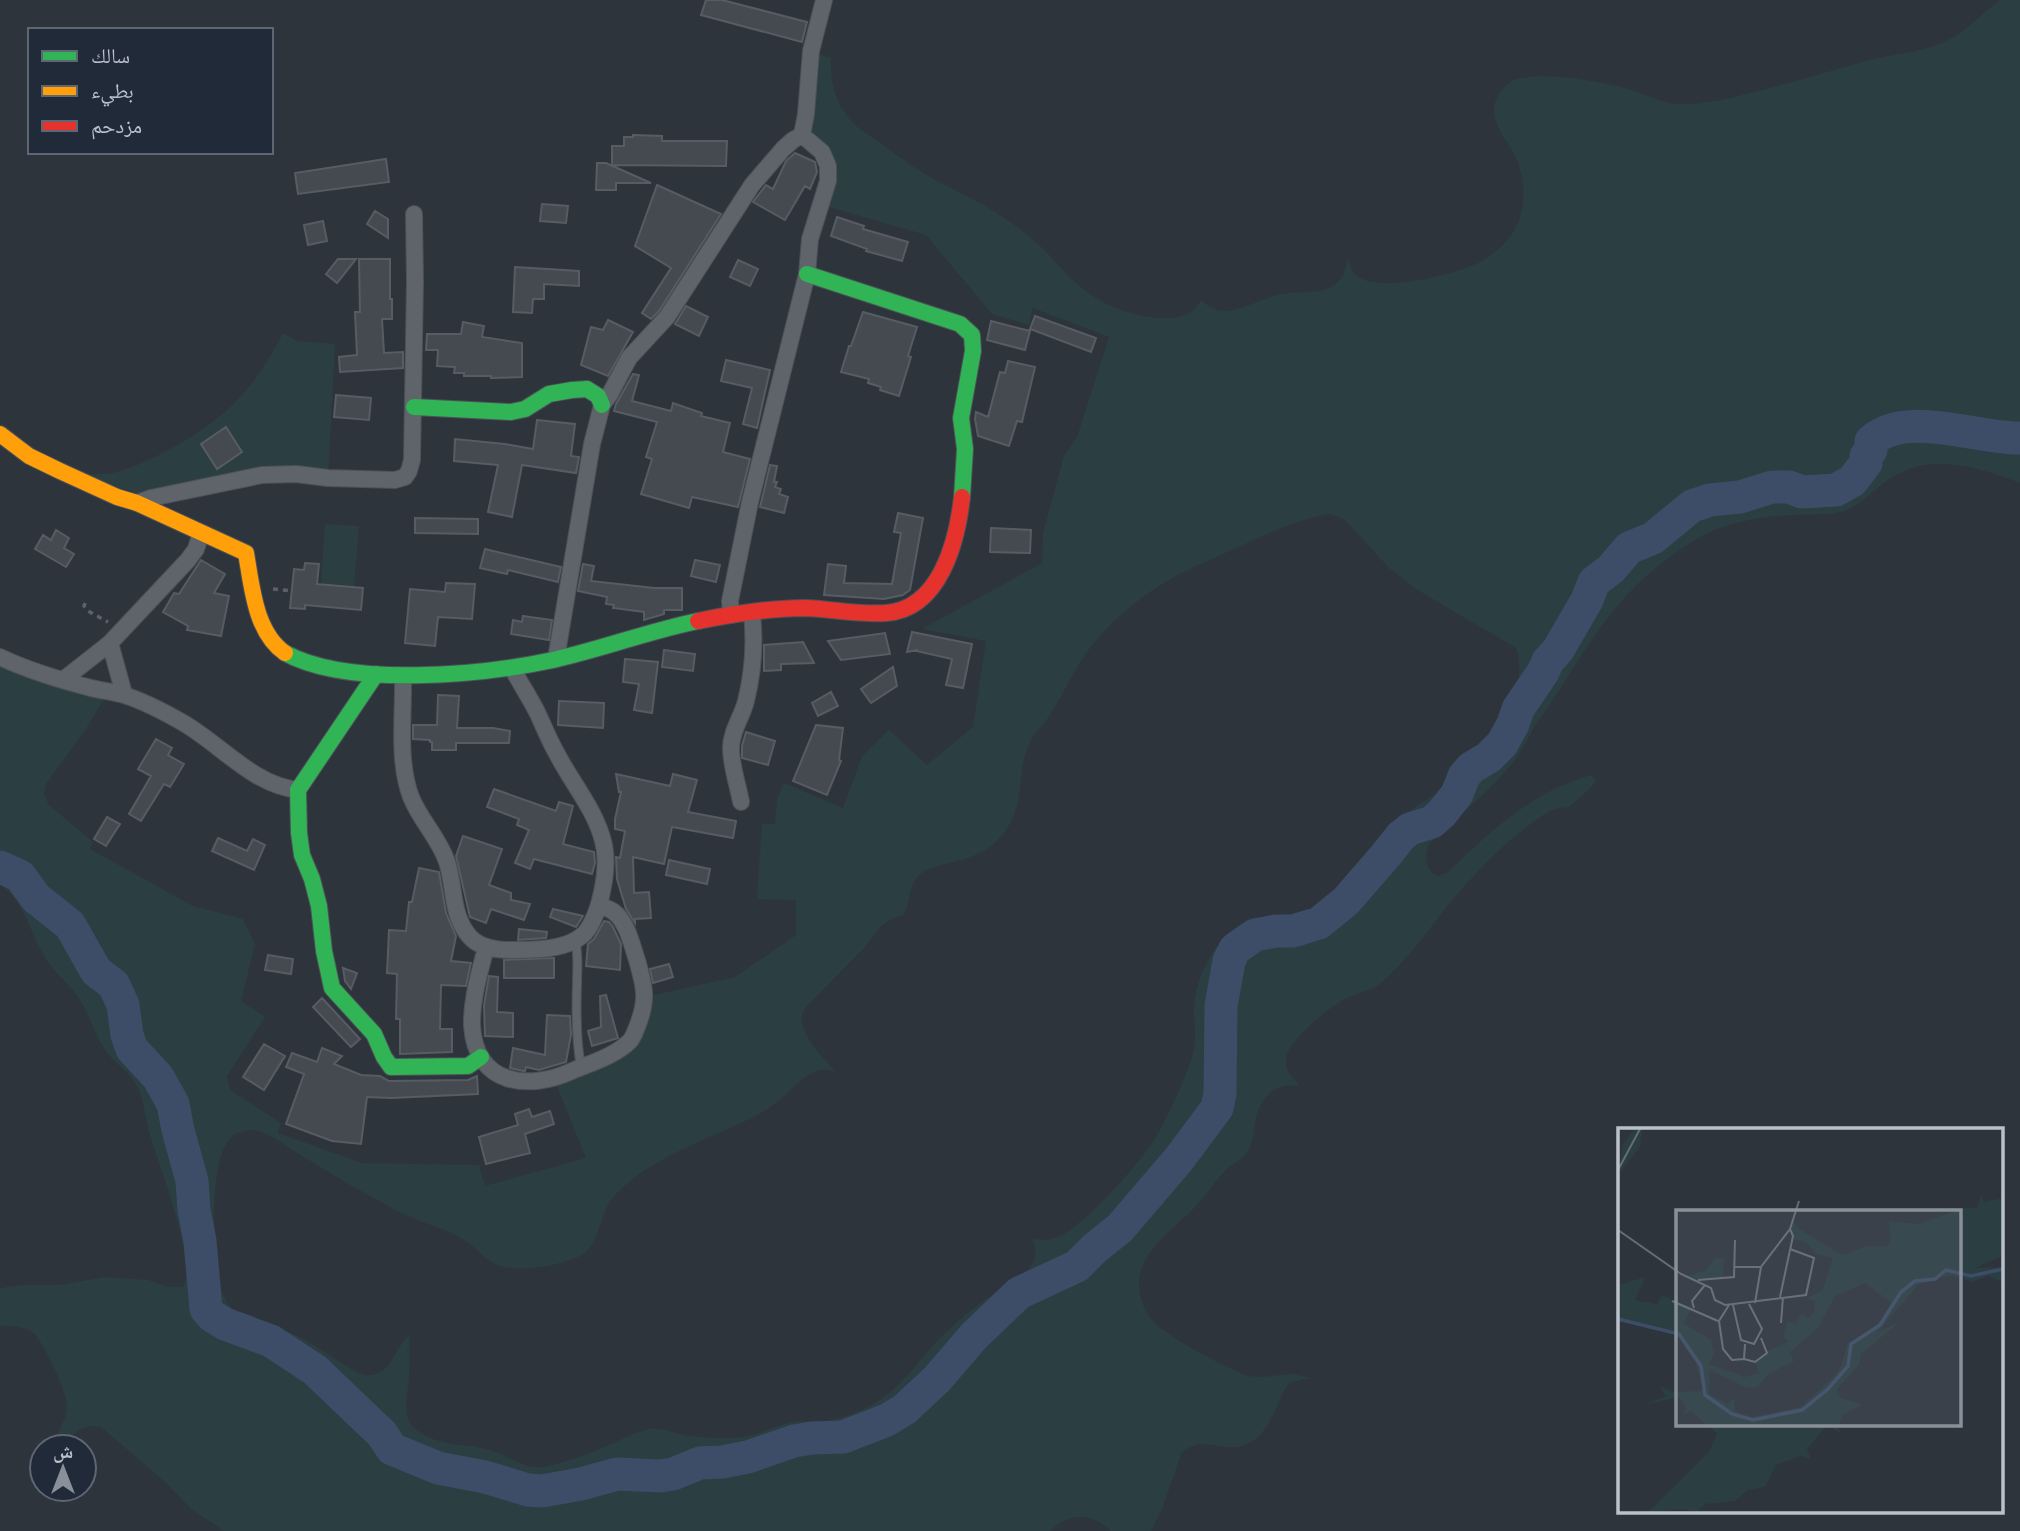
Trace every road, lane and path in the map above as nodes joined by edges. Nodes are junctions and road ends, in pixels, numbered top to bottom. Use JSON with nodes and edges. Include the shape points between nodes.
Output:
{"nodes":[{"id":1,"x":824,"y":0,"type":"edge"},
{"id":2,"x":802,"y":135,"type":"junction"},
{"id":3,"x":414,"y":214,"type":"dead end"},
{"id":4,"x":807,"y":274,"type":"junction"},
{"id":5,"x":602,"y":405,"type":"junction"},
{"id":6,"x":414,"y":407,"type":"junction"},
{"id":7,"x":0,"y":434,"type":"edge"},
{"id":8,"x":137,"y":503,"type":"junction"},
{"id":9,"x":201,"y":533,"type":"junction"},
{"id":10,"x":85,"y":603,"type":"dead end"},
{"id":11,"x":752,"y":613,"type":"junction"},
{"id":12,"x":731,"y":615,"type":"junction"},
{"id":13,"x":122,"y":629,"type":"junction"},
{"id":14,"x":110,"y":643,"type":"junction"},
{"id":15,"x":0,"y":657,"type":"edge"},
{"id":16,"x":556,"y":659,"type":"junction"},
{"id":17,"x":512,"y":668,"type":"junction"},
{"id":18,"x":376,"y":674,"type":"junction"},
{"id":19,"x":403,"y":676,"type":"junction"},
{"id":20,"x":63,"y":680,"type":"junction"},
{"id":21,"x":124,"y":694,"type":"junction"},
{"id":22,"x":298,"y":790,"type":"junction"},
{"id":23,"x":741,"y":802,"type":"dead end"},
{"id":24,"x":600,"y":905,"type":"junction"},
{"id":25,"x":575,"y":940,"type":"junction"},
{"id":26,"x":486,"y":947,"type":"junction"},
{"id":27,"x":481,"y":1057,"type":"junction"},
{"id":28,"x":581,"y":1067,"type":"junction"}],
"edges":[{"from":1,"to":2,"type":"street","via":[[811,51]]},
{"from":2,"to":4,"type":"street","via":[[822,152],[828,166],[828,181],[810,239]]},
{"from":2,"to":5,"type":"street","via":[[783,149],[752,185],[667,317],[629,358]]},
{"from":3,"to":6,"type":"street"},
{"from":4,"to":11,"type":"street","via":[[960,324],[971,333],[975,344],[962,407],[965,445],[960,511],[950,556],[917,604],[873,614],[819,609]]},
{"from":4,"to":12,"type":"street","via":[[750,502]]},
{"from":5,"to":6,"type":"street","via":[[587,389],[548,394],[511,412]]},
{"from":5,"to":16,"type":"street"},
{"from":6,"to":8,"type":"street","via":[[412,460],[405,477],[262,475]]},
{"from":7,"to":8,"type":"street","via":[[29,456]]},
{"from":8,"to":9,"type":"street"},
{"from":9,"to":13,"type":"street","via":[[188,559]]},
{"from":9,"to":18,"type":"street","via":[[246,552],[263,624],[283,652],[306,663]]},
{"from":10,"to":13,"type":"path","via":[[88,611]]},
{"from":11,"to":12,"type":"street"},
{"from":11,"to":23,"type":"street","via":[[754,639],[746,703],[730,746]]},
{"from":12,"to":16,"type":"street"},
{"from":13,"to":14,"type":"street"},
{"from":14,"to":20,"type":"street"},
{"from":14,"to":21,"type":"street"},
{"from":15,"to":20,"type":"street"},
{"from":16,"to":17,"type":"street"},
{"from":17,"to":19,"type":"street"},
{"from":17,"to":24,"type":"street","via":[[604,842]]},
{"from":18,"to":19,"type":"street"},
{"from":18,"to":22,"type":"street"},
{"from":19,"to":26,"type":"street","via":[[405,768],[411,796],[444,853],[460,924]]},
{"from":20,"to":21,"type":"street"},
{"from":21,"to":22,"type":"street","via":[[183,723],[271,784]]},
{"from":22,"to":27,"type":"street","via":[[302,855],[319,906],[332,988],[374,1034],[391,1067],[468,1066]]},
{"from":24,"to":25,"type":"street"},
{"from":24,"to":28,"type":"street","via":[[622,923],[645,997],[631,1041]]},
{"from":25,"to":26,"type":"street","via":[[552,948]]},
{"from":25,"to":28,"type":"lane"},
{"from":26,"to":27,"type":"street","via":[[472,1026]]},
{"from":27,"to":28,"type":"street","via":[[491,1070],[519,1081],[554,1079]]}]}
